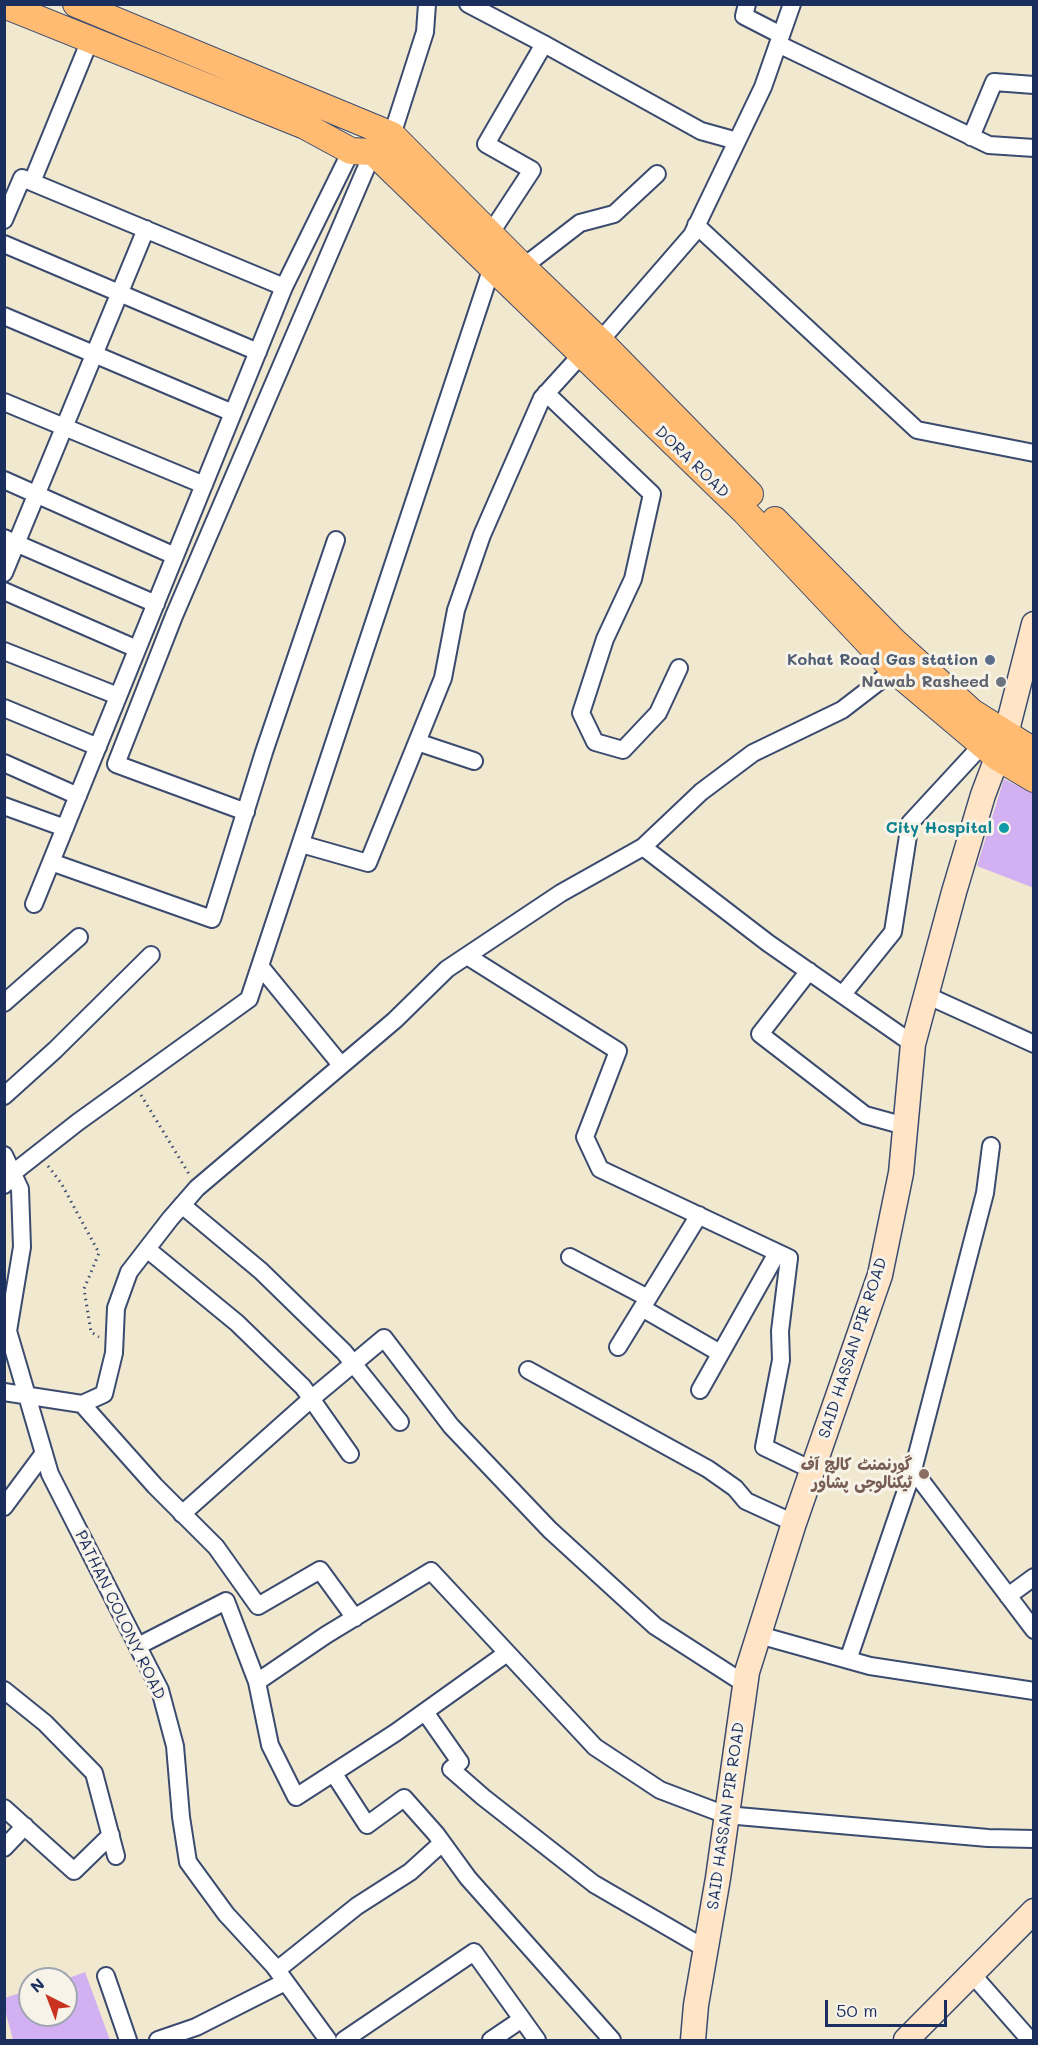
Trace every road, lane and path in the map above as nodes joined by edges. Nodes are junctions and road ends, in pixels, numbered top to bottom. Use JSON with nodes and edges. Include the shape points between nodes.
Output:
{"nodes":[{"id":1,"x":76,"y":4,"type":"edge"},
{"id":2,"x":427,"y":4,"type":"edge"},
{"id":3,"x":468,"y":4,"type":"edge"},
{"id":4,"x":747,"y":4,"type":"edge"},
{"id":5,"x":792,"y":4,"type":"edge"},
{"id":6,"x":4,"y":5,"type":"edge"},
{"id":7,"x":34,"y":10,"type":"edge"},
{"id":8,"x":90,"y":40,"type":"junction"},
{"id":9,"x":780,"y":40,"type":"junction"},
{"id":10,"x":544,"y":44,"type":"junction"},
{"id":11,"x":1034,"y":85,"type":"edge"},
{"id":12,"x":392,"y":135,"type":"junction"},
{"id":13,"x":971,"y":137,"type":"junction"},
{"id":14,"x":736,"y":141,"type":"junction"},
{"id":15,"x":1034,"y":148,"type":"edge"},
{"id":16,"x":362,"y":152,"type":"junction"},
{"id":17,"x":657,"y":174,"type":"dead end"},
{"id":18,"x":32,"y":182,"type":"junction"},
{"id":19,"x":4,"y":220,"type":"edge"},
{"id":20,"x":696,"y":225,"type":"junction"},
{"id":21,"x":146,"y":230,"type":"junction"},
{"id":22,"x":490,"y":234,"type":"junction"},
{"id":23,"x":4,"y":244,"type":"edge"},
{"id":24,"x":492,"y":267,"type":"junction"},
{"id":25,"x":523,"y":267,"type":"junction"},
{"id":26,"x":284,"y":287,"type":"junction"},
{"id":27,"x":120,"y":292,"type":"junction"},
{"id":28,"x":4,"y":316,"type":"edge"},
{"id":29,"x":591,"y":348,"type":"junction"},
{"id":30,"x":258,"y":352,"type":"junction"},
{"id":31,"x":95,"y":353,"type":"junction"},
{"id":32,"x":546,"y":393,"type":"junction"},
{"id":33,"x":4,"y":402,"type":"edge"},
{"id":34,"x":233,"y":412,"type":"junction"},
{"id":35,"x":64,"y":428,"type":"junction"},
{"id":36,"x":1034,"y":453,"type":"edge"},
{"id":37,"x":4,"y":480,"type":"edge"},
{"id":38,"x":204,"y":485,"type":"junction"},
{"id":39,"x":37,"y":494,"type":"junction"},
{"id":40,"x":11,"y":540,"type":"edge"},
{"id":41,"x":336,"y":540,"type":"dead end"},
{"id":42,"x":175,"y":556,"type":"junction"},
{"id":43,"x":4,"y":573,"type":"edge"},
{"id":44,"x":4,"y":591,"type":"edge"},
{"id":45,"x":156,"y":604,"type":"junction"},
{"id":46,"x":1034,"y":624,"type":"edge"},
{"id":47,"x":137,"y":649,"type":"junction"},
{"id":48,"x":4,"y":651,"type":"edge"},
{"id":49,"x":679,"y":668,"type":"dead end"},
{"id":50,"x":894,"y":670,"type":"junction"},
{"id":51,"x":118,"y":696,"type":"junction"},
{"id":52,"x":4,"y":708,"type":"edge"},
{"id":53,"x":417,"y":742,"type":"junction"},
{"id":54,"x":995,"y":745,"type":"junction"},
{"id":55,"x":98,"y":747,"type":"junction"},
{"id":56,"x":1034,"y":751,"type":"edge"},
{"id":57,"x":474,"y":761,"type":"dead end"},
{"id":58,"x":4,"y":763,"type":"edge"},
{"id":59,"x":1034,"y":779,"type":"edge"},
{"id":60,"x":78,"y":796,"type":"junction"},
{"id":61,"x":4,"y":806,"type":"edge"},
{"id":62,"x":246,"y":812,"type":"junction"},
{"id":63,"x":64,"y":828,"type":"junction"},
{"id":64,"x":301,"y":844,"type":"junction"},
{"id":65,"x":643,"y":848,"type":"junction"},
{"id":66,"x":51,"y":862,"type":"junction"},
{"id":67,"x":34,"y":904,"type":"dead end"},
{"id":68,"x":79,"y":937,"type":"dead end"},
{"id":69,"x":151,"y":954,"type":"dead end"},
{"id":70,"x":467,"y":956,"type":"junction"},
{"id":71,"x":260,"y":966,"type":"junction"},
{"id":72,"x":809,"y":971,"type":"junction"},
{"id":73,"x":843,"y":994,"type":"junction"},
{"id":74,"x":926,"y":995,"type":"junction"},
{"id":75,"x":4,"y":1003,"type":"edge"},
{"id":76,"x":913,"y":1044,"type":"junction"},
{"id":77,"x":1034,"y":1044,"type":"edge"},
{"id":78,"x":341,"y":1065,"type":"junction"},
{"id":79,"x":134,"y":1083,"type":"junction"},
{"id":80,"x":4,"y":1096,"type":"edge"},
{"id":81,"x":906,"y":1126,"type":"junction"},
{"id":82,"x":991,"y":1146,"type":"dead end"},
{"id":83,"x":39,"y":1153,"type":"junction"},
{"id":84,"x":4,"y":1155,"type":"edge"},
{"id":85,"x":9,"y":1179,"type":"edge"},
{"id":86,"x":197,"y":1188,"type":"junction"},
{"id":87,"x":182,"y":1205,"type":"junction"},
{"id":88,"x":699,"y":1215,"type":"junction"},
{"id":89,"x":147,"y":1249,"type":"junction"},
{"id":90,"x":777,"y":1253,"type":"junction"},
{"id":91,"x":570,"y":1257,"type":"dead end"},
{"id":92,"x":645,"y":1303,"type":"junction"},
{"id":93,"x":114,"y":1346,"type":"junction"},
{"id":94,"x":618,"y":1347,"type":"dead end"},
{"id":95,"x":720,"y":1353,"type":"junction"},
{"id":96,"x":353,"y":1363,"type":"junction"},
{"id":97,"x":528,"y":1370,"type":"dead end"},
{"id":98,"x":700,"y":1390,"type":"dead end"},
{"id":99,"x":4,"y":1392,"type":"edge"},
{"id":100,"x":27,"y":1395,"type":"junction"},
{"id":101,"x":311,"y":1398,"type":"junction"},
{"id":102,"x":82,"y":1404,"type":"junction"},
{"id":103,"x":400,"y":1422,"type":"dead end"},
{"id":104,"x":44,"y":1453,"type":"junction"},
{"id":105,"x":350,"y":1454,"type":"dead end"},
{"id":106,"x":812,"y":1470,"type":"junction"},
{"id":107,"x":913,"y":1470,"type":"junction"},
{"id":108,"x":4,"y":1507,"type":"edge"},
{"id":109,"x":182,"y":1514,"type":"junction"},
{"id":110,"x":794,"y":1523,"type":"junction"},
{"id":111,"x":1034,"y":1577,"type":"edge"},
{"id":112,"x":1008,"y":1596,"type":"junction"},
{"id":113,"x":355,"y":1618,"type":"junction"},
{"id":114,"x":1034,"y":1630,"type":"edge"},
{"id":115,"x":759,"y":1635,"type":"junction"},
{"id":116,"x":138,"y":1646,"type":"junction"},
{"id":117,"x":507,"y":1653,"type":"junction"},
{"id":118,"x":848,"y":1660,"type":"junction"},
{"id":119,"x":257,"y":1682,"type":"junction"},
{"id":120,"x":745,"y":1684,"type":"junction"},
{"id":121,"x":4,"y":1690,"type":"edge"},
{"id":122,"x":1034,"y":1691,"type":"edge"},
{"id":123,"x":425,"y":1712,"type":"junction"},
{"id":124,"x":334,"y":1774,"type":"junction"},
{"id":125,"x":4,"y":1808,"type":"edge"},
{"id":126,"x":726,"y":1815,"type":"junction"},
{"id":127,"x":25,"y":1826,"type":"junction"},
{"id":128,"x":111,"y":1835,"type":"junction"},
{"id":129,"x":1034,"y":1839,"type":"edge"},
{"id":130,"x":442,"y":1843,"type":"junction"},
{"id":131,"x":4,"y":1848,"type":"edge"},
{"id":132,"x":116,"y":1856,"type":"dead end"},
{"id":133,"x":1034,"y":1911,"type":"edge"},
{"id":134,"x":706,"y":1948,"type":"junction"},
{"id":135,"x":972,"y":1974,"type":"junction"},
{"id":136,"x":106,"y":1976,"type":"dead end"},
{"id":137,"x":281,"y":1976,"type":"junction"},
{"id":138,"x":522,"y":2019,"type":"junction"},
{"id":139,"x":128,"y":2040,"type":"edge"},
{"id":140,"x":158,"y":2040,"type":"edge"},
{"id":141,"x":328,"y":2040,"type":"edge"},
{"id":142,"x":344,"y":2040,"type":"edge"},
{"id":143,"x":491,"y":2040,"type":"edge"},
{"id":144,"x":537,"y":2040,"type":"edge"},
{"id":145,"x":612,"y":2040,"type":"edge"},
{"id":146,"x":693,"y":2040,"type":"edge"},
{"id":147,"x":906,"y":2040,"type":"edge"},
{"id":148,"x":1030,"y":2040,"type":"edge"}],
"edges":[{"from":1,"to":12,"type":"main road"},
{"from":2,"to":12,"type":"street","via":[[425,32]]},
{"from":3,"to":10,"type":"street"},
{"from":4,"to":9,"type":"street","via":[[744,16]]},
{"from":5,"to":9,"type":"street"},
{"from":6,"to":7,"type":"main road","name":"DORA ROAD"},
{"from":7,"to":8,"type":"main road","name":"DORA ROAD"},
{"from":8,"to":16,"type":"main road","name":"DORA ROAD"},
{"from":8,"to":18,"type":"street"},
{"from":9,"to":13,"type":"street"},
{"from":9,"to":14,"type":"street","via":[[763,87]]},
{"from":10,"to":14,"type":"street","via":[[701,130]]},
{"from":10,"to":22,"type":"street","via":[[486,144],[532,170]]},
{"from":11,"to":13,"type":"street","via":[[994,82]]},
{"from":12,"to":16,"type":"main road"},
{"from":12,"to":22,"type":"main road"},
{"from":13,"to":15,"type":"street","via":[[989,145]]},
{"from":14,"to":20,"type":"street"},
{"from":16,"to":24,"type":"main road","name":"DORA ROAD"},
{"from":16,"to":26,"type":"street"},
{"from":16,"to":62,"type":"street","via":[[116,764]]},
{"from":17,"to":25,"type":"street","via":[[614,214],[580,223]]},
{"from":18,"to":19,"type":"street","via":[[22,178]]},
{"from":18,"to":21,"type":"street"},
{"from":20,"to":29,"type":"street","via":[[692,235]]},
{"from":20,"to":36,"type":"street","via":[[917,430]]},
{"from":21,"to":26,"type":"street"},
{"from":21,"to":27,"type":"street"},
{"from":22,"to":25,"type":"main road"},
{"from":23,"to":27,"type":"street"},
{"from":24,"to":29,"type":"main road","name":"DORA ROAD"},
{"from":24,"to":64,"type":"street"},
{"from":25,"to":29,"type":"main road"},
{"from":26,"to":30,"type":"street"},
{"from":27,"to":30,"type":"street"},
{"from":27,"to":31,"type":"street"},
{"from":28,"to":31,"type":"street"},
{"from":29,"to":32,"type":"street"},
{"from":29,"to":50,"type":"main road","name":"DORA ROAD"},
{"from":29,"to":54,"type":"main road","via":[[972,712]]},
{"from":30,"to":34,"type":"street"},
{"from":31,"to":34,"type":"street"},
{"from":31,"to":35,"type":"street"},
{"from":32,"to":49,"type":"street","via":[[652,494],[633,579],[605,639],[581,713],[595,742],[623,750],[658,713]]},
{"from":32,"to":53,"type":"street","via":[[482,535],[456,610],[443,678]]},
{"from":33,"to":35,"type":"street"},
{"from":34,"to":38,"type":"street"},
{"from":35,"to":38,"type":"street"},
{"from":35,"to":39,"type":"street"},
{"from":37,"to":39,"type":"street"},
{"from":38,"to":42,"type":"street"},
{"from":39,"to":40,"type":"street"},
{"from":39,"to":42,"type":"street"},
{"from":40,"to":43,"type":"street"},
{"from":40,"to":45,"type":"street"},
{"from":41,"to":62,"type":"street"},
{"from":42,"to":45,"type":"street"},
{"from":44,"to":47,"type":"street"},
{"from":45,"to":47,"type":"street"},
{"from":46,"to":54,"type":"street","name":"SAID HASSAN PIR ROAD"},
{"from":47,"to":51,"type":"street"},
{"from":48,"to":51,"type":"street"},
{"from":50,"to":54,"type":"main road","name":"DORA ROAD"},
{"from":50,"to":65,"type":"street","via":[[842,710],[753,753],[701,792]]},
{"from":51,"to":55,"type":"street"},
{"from":52,"to":55,"type":"street"},
{"from":53,"to":57,"type":"street"},
{"from":53,"to":64,"type":"street","via":[[368,862]]},
{"from":54,"to":56,"type":"main road"},
{"from":54,"to":59,"type":"main road","name":"DORA ROAD"},
{"from":54,"to":73,"type":"street","via":[[910,823],[894,932]]},
{"from":54,"to":74,"type":"street","name":"SAID HASSAN PIR ROAD"},
{"from":55,"to":60,"type":"street"},
{"from":58,"to":60,"type":"street"},
{"from":60,"to":63,"type":"street"},
{"from":61,"to":63,"type":"street"},
{"from":62,"to":66,"type":"street","via":[[212,919]]},
{"from":63,"to":66,"type":"street"},
{"from":64,"to":71,"type":"street"},
{"from":65,"to":70,"type":"street","via":[[561,893]]},
{"from":65,"to":72,"type":"street"},
{"from":66,"to":67,"type":"street"},
{"from":68,"to":75,"type":"street"},
{"from":69,"to":80,"type":"street"},
{"from":70,"to":78,"type":"street","via":[[447,969]]},
{"from":70,"to":88,"type":"street","via":[[618,1051],[585,1137],[600,1169]]},
{"from":71,"to":78,"type":"street"},
{"from":71,"to":79,"type":"street","via":[[249,999]]},
{"from":72,"to":73,"type":"street"},
{"from":72,"to":81,"type":"street","via":[[760,1034],[865,1115]]},
{"from":73,"to":76,"type":"street"},
{"from":74,"to":76,"type":"street","name":"SAID HASSAN PIR ROAD"},
{"from":74,"to":77,"type":"street"},
{"from":76,"to":81,"type":"street","name":"SAID HASSAN PIR ROAD"},
{"from":78,"to":86,"type":"street"},
{"from":79,"to":83,"type":"street"},
{"from":79,"to":86,"type":"path"},
{"from":81,"to":106,"type":"street","name":"SAID HASSAN PIR ROAD","via":[[901,1173],[880,1275]]},
{"from":82,"to":107,"type":"street","via":[[985,1193]]},
{"from":83,"to":85,"type":"street"},
{"from":83,"to":93,"type":"path","via":[[61,1183],[99,1253],[84,1289],[89,1322],[91,1332]]},
{"from":84,"to":85,"type":"street","name":"PATHAN COLONY ROAD"},
{"from":85,"to":100,"type":"street","name":"PATHAN COLONY ROAD","via":[[20,1189],[22,1248],[8,1331]]},
{"from":86,"to":87,"type":"street"},
{"from":87,"to":89,"type":"street"},
{"from":87,"to":96,"type":"street","via":[[261,1271]]},
{"from":88,"to":90,"type":"street"},
{"from":88,"to":92,"type":"street"},
{"from":89,"to":93,"type":"street","via":[[129,1272],[116,1308]]},
{"from":89,"to":101,"type":"street","via":[[237,1323]]},
{"from":90,"to":95,"type":"street"},
{"from":90,"to":106,"type":"street","via":[[789,1258],[780,1331],[781,1360],[764,1447]]},
{"from":91,"to":92,"type":"street"},
{"from":92,"to":94,"type":"street"},
{"from":92,"to":95,"type":"street"},
{"from":93,"to":102,"type":"street","via":[[104,1394]]},
{"from":95,"to":98,"type":"street"},
{"from":96,"to":101,"type":"street"},
{"from":96,"to":103,"type":"street"},
{"from":96,"to":120,"type":"street","via":[[384,1338],[452,1426],[550,1530],[656,1626]]},
{"from":97,"to":110,"type":"street","via":[[708,1469],[746,1501]]},
{"from":99,"to":100,"type":"street"},
{"from":100,"to":102,"type":"street"},
{"from":100,"to":104,"type":"street","name":"PATHAN COLONY ROAD"},
{"from":101,"to":105,"type":"street"},
{"from":101,"to":109,"type":"street"},
{"from":102,"to":109,"type":"street"},
{"from":104,"to":108,"type":"street"},
{"from":104,"to":116,"type":"street","name":"PATHAN COLONY ROAD","via":[[50,1473]]},
{"from":106,"to":110,"type":"street","name":"SAID HASSAN PIR ROAD"},
{"from":107,"to":112,"type":"street"},
{"from":107,"to":118,"type":"street"},
{"from":109,"to":113,"type":"street","via":[[216,1547],[258,1606],[320,1570]]},
{"from":110,"to":115,"type":"street","name":"SAID HASSAN PIR ROAD"},
{"from":111,"to":112,"type":"street"},
{"from":112,"to":114,"type":"street"},
{"from":113,"to":117,"type":"street","via":[[431,1571]]},
{"from":113,"to":119,"type":"street"},
{"from":115,"to":118,"type":"street"},
{"from":115,"to":120,"type":"street","name":"SAID HASSAN PIR ROAD"},
{"from":116,"to":119,"type":"street","via":[[226,1601]]},
{"from":116,"to":137,"type":"street","name":"PATHAN COLONY ROAD","via":[[160,1690],[175,1746],[188,1862],[226,1914]]},
{"from":117,"to":123,"type":"street"},
{"from":117,"to":126,"type":"street","via":[[595,1747],[660,1790]]},
{"from":118,"to":122,"type":"street"},
{"from":119,"to":124,"type":"street","via":[[270,1744],[296,1797]]},
{"from":120,"to":126,"type":"street","name":"SAID HASSAN PIR ROAD"},
{"from":121,"to":128,"type":"street","via":[[45,1723],[94,1773]]},
{"from":123,"to":124,"type":"street"},
{"from":123,"to":134,"type":"street","via":[[459,1762],[451,1769],[483,1797],[594,1884]]},
{"from":124,"to":130,"type":"street","via":[[367,1824],[404,1798]]},
{"from":125,"to":127,"type":"street"},
{"from":126,"to":129,"type":"street"},
{"from":126,"to":134,"type":"street","name":"SAID HASSAN PIR ROAD"},
{"from":127,"to":128,"type":"street","via":[[74,1871]]},
{"from":127,"to":131,"type":"street"},
{"from":128,"to":132,"type":"street"},
{"from":130,"to":137,"type":"street","via":[[410,1872],[357,1906]]},
{"from":130,"to":145,"type":"street","via":[[468,1878]]},
{"from":133,"to":135,"type":"street"},
{"from":134,"to":146,"type":"street","name":"SAID HASSAN PIR ROAD"},
{"from":135,"to":147,"type":"street"},
{"from":135,"to":148,"type":"street"},
{"from":136,"to":139,"type":"street"},
{"from":137,"to":140,"type":"street","via":[[196,2027]]},
{"from":137,"to":141,"type":"street","name":"PATHAN COLONY ROAD"},
{"from":138,"to":142,"type":"street","via":[[474,1952]]},
{"from":138,"to":143,"type":"street"},
{"from":138,"to":144,"type":"street"}]}
